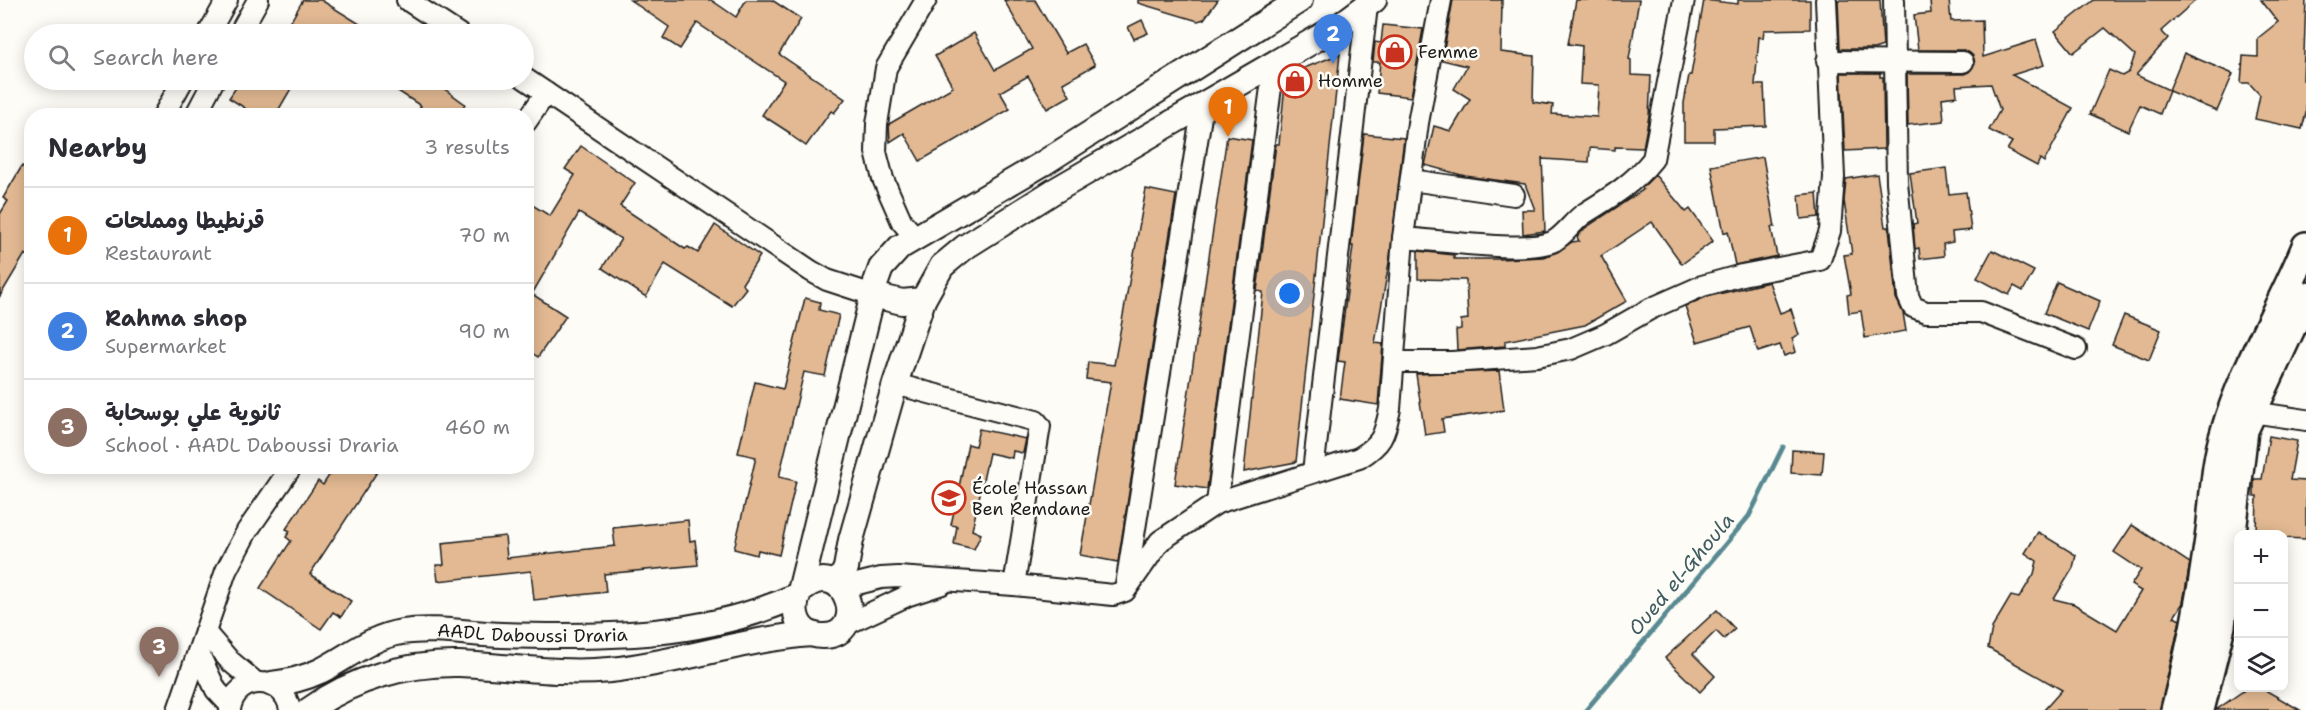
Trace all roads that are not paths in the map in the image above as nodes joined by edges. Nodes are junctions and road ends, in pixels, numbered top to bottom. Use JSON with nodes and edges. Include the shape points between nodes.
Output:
{"nodes":[{"id":1,"x":228,"y":0,"type":"edge"},
{"id":2,"x":258,"y":0,"type":"edge"},
{"id":3,"x":407,"y":0,"type":"edge"},
{"id":4,"x":926,"y":0,"type":"edge"},
{"id":5,"x":1300,"y":0,"type":"edge"},
{"id":6,"x":1441,"y":0,"type":"edge"},
{"id":7,"x":1684,"y":0,"type":"edge"},
{"id":8,"x":1826,"y":0,"type":"edge"},
{"id":9,"x":1894,"y":0,"type":"edge"},
{"id":10,"x":1370,"y":3,"type":"edge"},
{"id":11,"x":214,"y":24,"type":"edge"},
{"id":12,"x":245,"y":24,"type":"edge"},
{"id":13,"x":444,"y":24,"type":"edge"},
{"id":14,"x":1827,"y":61,"type":"junction"},
{"id":15,"x":1895,"y":62,"type":"junction"},
{"id":16,"x":1963,"y":62,"type":"dead end"},
{"id":17,"x":1274,"y":64,"type":"junction"},
{"id":18,"x":534,"y":85,"type":"edge"},
{"id":19,"x":177,"y":90,"type":"edge"},
{"id":20,"x":209,"y":90,"type":"edge"},
{"id":21,"x":546,"y":93,"type":"junction"},
{"id":22,"x":1203,"y":104,"type":"junction"},
{"id":23,"x":167,"y":108,"type":"edge"},
{"id":24,"x":199,"y":108,"type":"edge"},
{"id":25,"x":534,"y":110,"type":"edge"},
{"id":26,"x":1411,"y":180,"type":"junction"},
{"id":27,"x":1514,"y":195,"type":"dead end"},
{"id":28,"x":915,"y":237,"type":"junction"},
{"id":29,"x":1403,"y":238,"type":"junction"},
{"id":30,"x":2306,"y":246,"type":"edge"},
{"id":31,"x":942,"y":266,"type":"junction"},
{"id":32,"x":873,"y":295,"type":"junction"},
{"id":33,"x":2306,"y":296,"type":"edge"},
{"id":34,"x":923,"y":300,"type":"junction"},
{"id":35,"x":2076,"y":349,"type":"dead end"},
{"id":36,"x":1394,"y":362,"type":"junction"},
{"id":37,"x":895,"y":384,"type":"junction"},
{"id":38,"x":2252,"y":412,"type":"junction"},
{"id":39,"x":2306,"y":420,"type":"edge"},
{"id":40,"x":1313,"y":472,"type":"junction"},
{"id":41,"x":286,"y":474,"type":"edge"},
{"id":42,"x":1217,"y":503,"type":"junction"},
{"id":43,"x":955,"y":581,"type":"junction"},
{"id":44,"x":1014,"y":585,"type":"junction"},
{"id":45,"x":839,"y":586,"type":"junction"},
{"id":46,"x":1125,"y":591,"type":"junction"},
{"id":47,"x":799,"y":593,"type":"junction"},
{"id":48,"x":845,"y":625,"type":"junction"},
{"id":49,"x":205,"y":632,"type":"junction"},
{"id":50,"x":812,"y":634,"type":"junction"},
{"id":51,"x":198,"y":652,"type":"junction"},
{"id":52,"x":264,"y":683,"type":"junction"},
{"id":53,"x":229,"y":708,"type":"edge"},
{"id":54,"x":178,"y":710,"type":"edge"},
{"id":55,"x":290,"y":710,"type":"edge"},
{"id":56,"x":309,"y":710,"type":"edge"},
{"id":57,"x":2175,"y":710,"type":"edge"},
{"id":58,"x":2200,"y":710,"type":"edge"}],
"edges":[{"from":1,"to":11,"type":"street"},
{"from":2,"to":12,"type":"street"},
{"from":3,"to":13,"type":"street"},
{"from":4,"to":28,"type":"street","via":[[886,68],[877,124],[876,152],[883,179],[902,222]]},
{"from":5,"to":28,"type":"street","via":[[1042,164]]},
{"from":6,"to":26,"type":"street"},
{"from":7,"to":29,"type":"street","via":[[1653,159],[1620,191],[1576,219],[1555,241],[1527,248]]},
{"from":8,"to":14,"type":"street"},
{"from":9,"to":15,"type":"street"},
{"from":10,"to":17,"type":"street"},
{"from":10,"to":40,"type":"street"},
{"from":14,"to":15,"type":"street"},
{"from":14,"to":36,"type":"street","via":[[1834,177],[1830,231],[1820,260],[1702,286],[1571,349],[1537,356]]},
{"from":15,"to":16,"type":"street"},
{"from":15,"to":35,"type":"street","via":[[1897,182],[1908,296],[1913,307],[1926,312],[1981,312]]},
{"from":17,"to":22,"type":"street"},
{"from":17,"to":42,"type":"street"},
{"from":18,"to":21,"type":"street"},
{"from":19,"to":23,"type":"street"},
{"from":20,"to":24,"type":"street"},
{"from":21,"to":25,"type":"street"},
{"from":21,"to":32,"type":"street","via":[[811,271],[844,287]]},
{"from":22,"to":31,"type":"street","via":[[1024,210]]},
{"from":22,"to":46,"type":"street"},
{"from":26,"to":27,"type":"street"},
{"from":26,"to":29,"type":"street"},
{"from":28,"to":31,"type":"street"},
{"from":28,"to":32,"type":"street","via":[[881,268]]},
{"from":29,"to":36,"type":"street"},
{"from":30,"to":57,"type":"main road","via":[[2225,431],[2203,584]]},
{"from":31,"to":34,"type":"street"},
{"from":32,"to":34,"type":"street","via":[[902,302]]},
{"from":32,"to":47,"type":"street"},
{"from":33,"to":38,"type":"main road"},
{"from":34,"to":37,"type":"street"},
{"from":36,"to":40,"type":"street","via":[[1390,409],[1384,435],[1376,447],[1359,458]]},
{"from":37,"to":44,"type":"street","via":[[1036,421],[1040,426]]},
{"from":37,"to":45,"type":"street"},
{"from":38,"to":39,"type":"street"},
{"from":38,"to":58,"type":"main road","via":[[2244,430],[2221,626]]},
{"from":40,"to":42,"type":"street"},
{"from":41,"to":49,"type":"street","via":[[232,557]]},
{"from":42,"to":46,"type":"street","via":[[1160,542]]},
{"from":43,"to":44,"type":"street"},
{"from":43,"to":45,"type":"street","via":[[889,577]]},
{"from":43,"to":48,"type":"street","via":[[909,595]]},
{"from":44,"to":46,"type":"street","via":[[1113,595]]},
{"from":45,"to":47,"type":"street","via":[[818,580]]},
{"from":45,"to":48,"type":"street","via":[[850,606]]},
{"from":47,"to":50,"type":"street","via":[[794,611],[797,621]]},
{"from":47,"to":52,"type":"street","name":"AADL Daboussi Draria","via":[[743,616],[685,629],[567,635],[402,632],[365,644],[304,678]]},
{"from":48,"to":50,"type":"street","via":[[830,635]]},
{"from":49,"to":51,"type":"street"},
{"from":49,"to":52,"type":"street","via":[[230,661]]},
{"from":50,"to":56,"type":"street","via":[[754,641],[640,667],[606,670],[572,672],[459,664],[411,668],[343,689]]},
{"from":51,"to":53,"type":"street"},
{"from":51,"to":54,"type":"street"},
{"from":52,"to":53,"type":"street","via":[[239,690]]},
{"from":52,"to":55,"type":"street","via":[[286,697]]}]}
